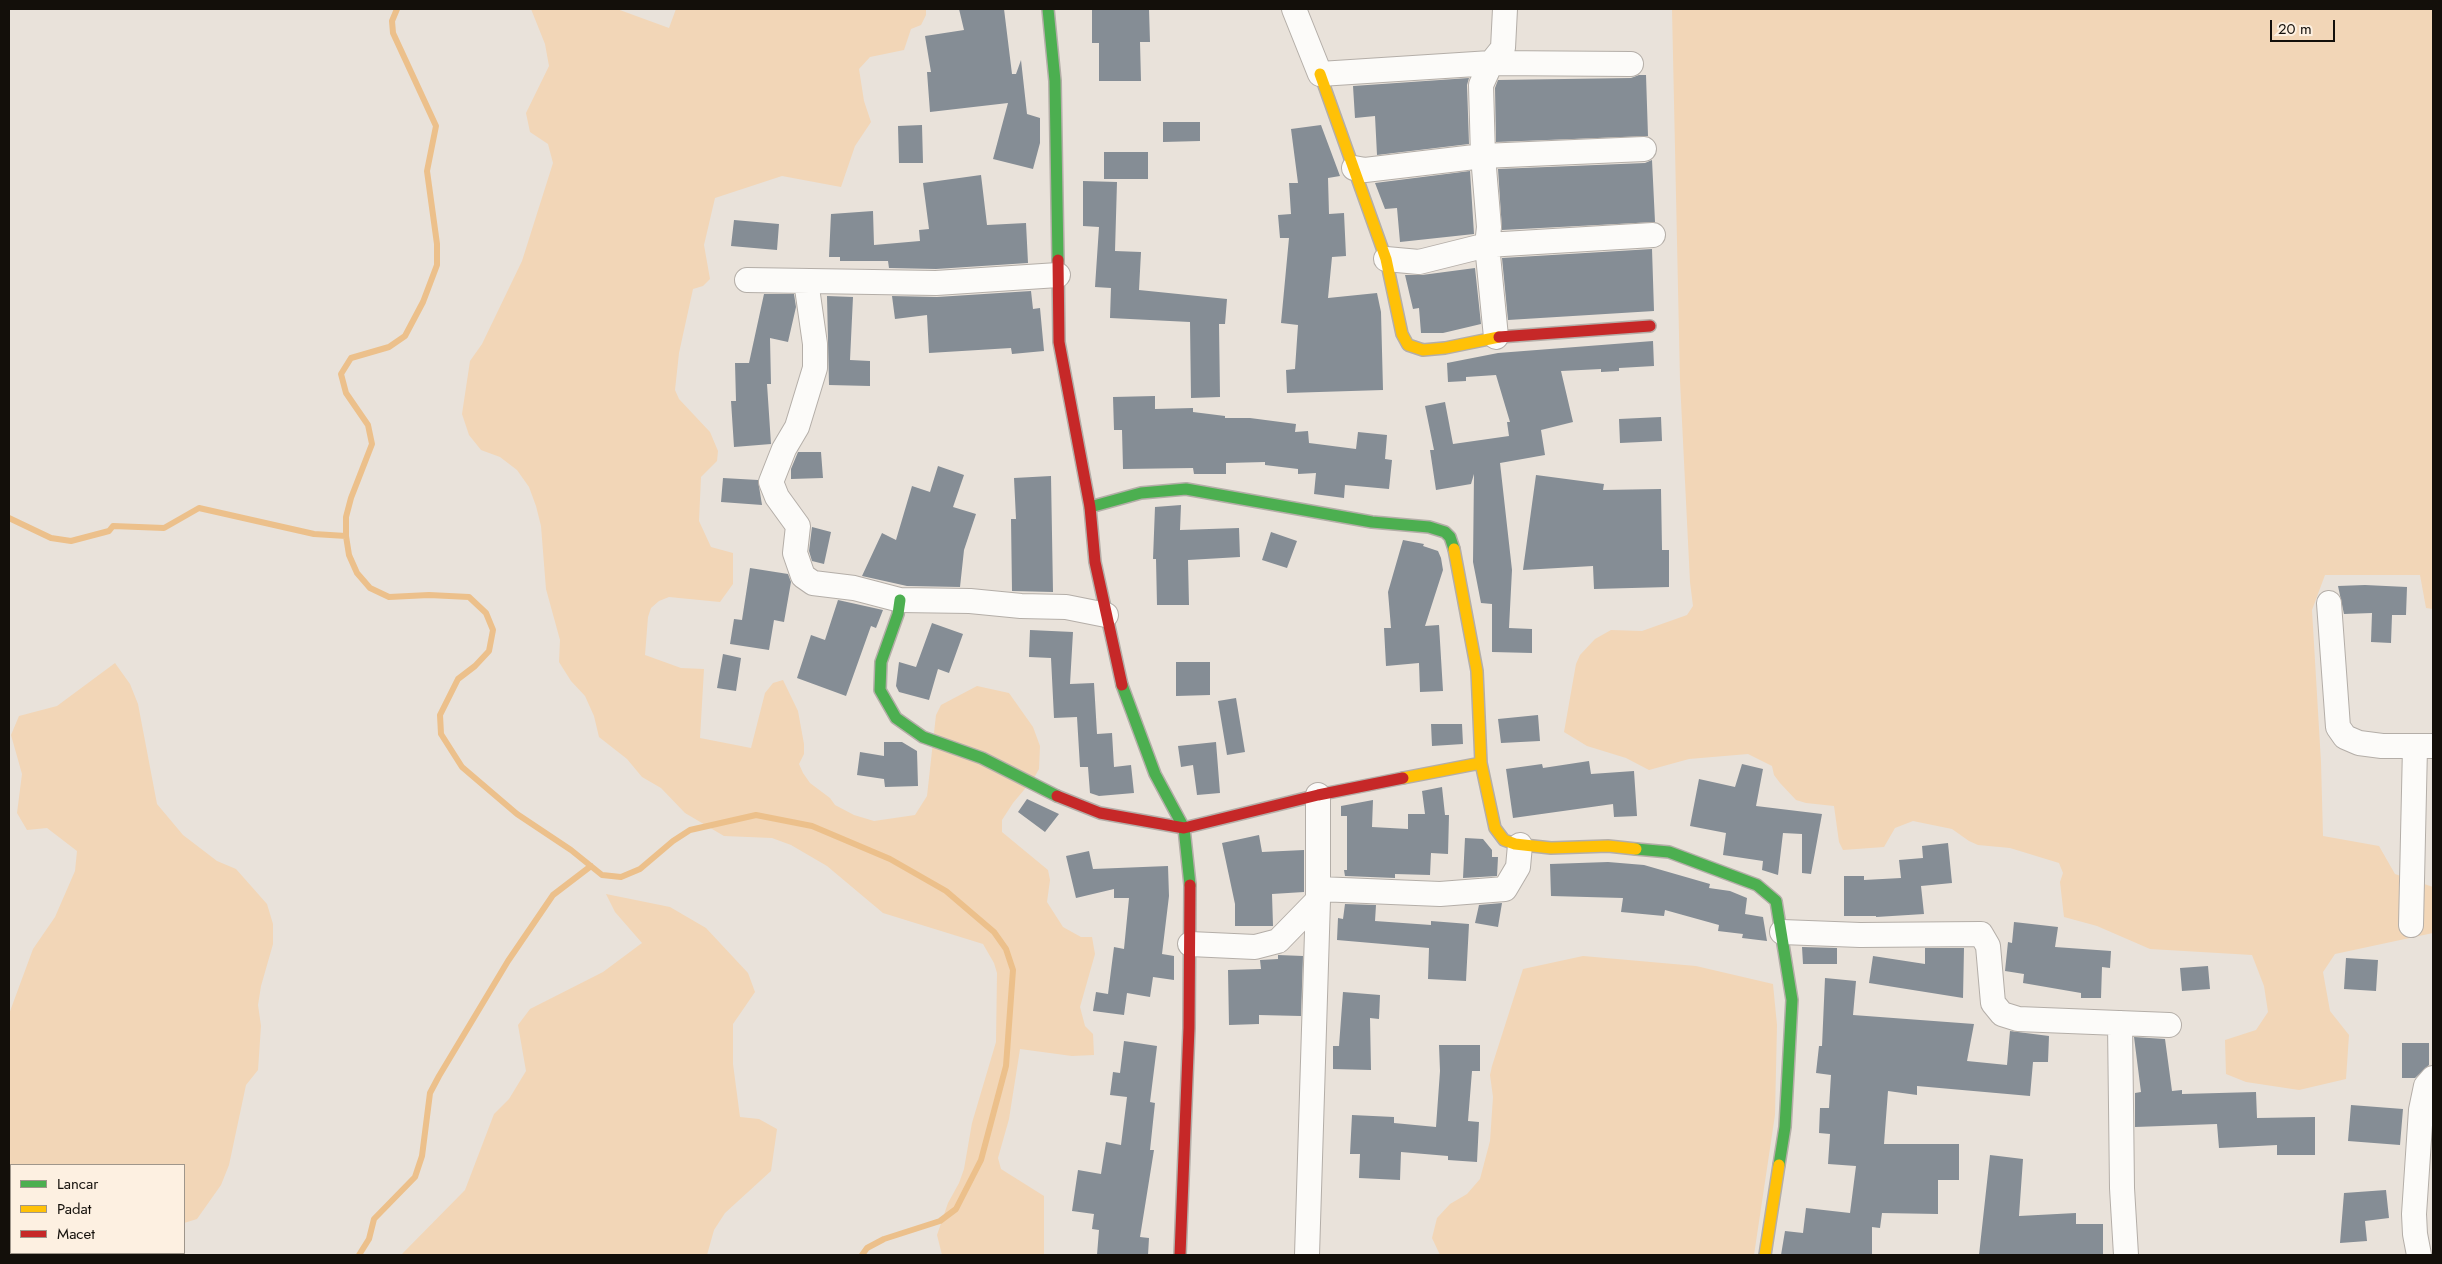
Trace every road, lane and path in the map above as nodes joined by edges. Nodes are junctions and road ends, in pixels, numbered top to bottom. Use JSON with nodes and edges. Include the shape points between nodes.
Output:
{"nodes":[{"id":1,"x":1048,"y":9,"type":"edge"},
{"id":2,"x":1294,"y":9,"type":"edge"},
{"id":3,"x":1505,"y":9,"type":"edge"},
{"id":4,"x":1491,"y":63,"type":"junction"},
{"id":5,"x":1631,"y":64,"type":"dead end"},
{"id":6,"x":1320,"y":74,"type":"junction"},
{"id":7,"x":1644,"y":150,"type":"dead end"},
{"id":8,"x":1483,"y":156,"type":"junction"},
{"id":9,"x":1354,"y":168,"type":"junction"},
{"id":10,"x":1653,"y":235,"type":"dead end"},
{"id":11,"x":1486,"y":245,"type":"junction"},
{"id":12,"x":1386,"y":259,"type":"junction"},
{"id":13,"x":1058,"y":275,"type":"junction"},
{"id":14,"x":746,"y":280,"type":"dead end"},
{"id":15,"x":806,"y":281,"type":"junction"},
{"id":16,"x":1650,"y":326,"type":"dead end"},
{"id":17,"x":1496,"y":336,"type":"junction"},
{"id":18,"x":1090,"y":507,"type":"junction"},
{"id":19,"x":900,"y":600,"type":"junction"},
{"id":20,"x":2329,"y":603,"type":"dead end"},
{"id":21,"x":1106,"y":615,"type":"junction"},
{"id":22,"x":2424,"y":746,"type":"edge"},
{"id":23,"x":1481,"y":763,"type":"junction"},
{"id":24,"x":1318,"y":795,"type":"junction"},
{"id":25,"x":1184,"y":828,"type":"junction"},
{"id":26,"x":1520,"y":845,"type":"junction"},
{"id":27,"x":1318,"y":895,"type":"junction"},
{"id":28,"x":2411,"y":925,"type":"dead end"},
{"id":29,"x":1782,"y":932,"type":"junction"},
{"id":30,"x":1190,"y":944,"type":"junction"},
{"id":31,"x":2120,"y":1023,"type":"junction"},
{"id":32,"x":2169,"y":1025,"type":"dead end"},
{"id":33,"x":2433,"y":1078,"type":"edge"},
{"id":34,"x":1180,"y":1255,"type":"edge"},
{"id":35,"x":1307,"y":1255,"type":"edge"},
{"id":36,"x":1765,"y":1255,"type":"edge"},
{"id":37,"x":2126,"y":1255,"type":"edge"},
{"id":38,"x":2418,"y":1255,"type":"edge"}],
"edges":[{"from":1,"to":13,"type":"street","via":[[1055,81]]},
{"from":2,"to":6,"type":"street"},
{"from":3,"to":4,"type":"street","via":[[1503,48]]},
{"from":4,"to":5,"type":"street"},
{"from":4,"to":6,"type":"street"},
{"from":4,"to":8,"type":"street","via":[[1481,85]]},
{"from":6,"to":9,"type":"street"},
{"from":7,"to":8,"type":"street"},
{"from":8,"to":9,"type":"street","via":[[1365,170]]},
{"from":8,"to":11,"type":"street","via":[[1490,227]]},
{"from":9,"to":12,"type":"street"},
{"from":10,"to":11,"type":"street"},
{"from":11,"to":12,"type":"street","via":[[1419,262]]},
{"from":11,"to":17,"type":"street"},
{"from":12,"to":17,"type":"street","via":[[1402,334],[1408,345],[1423,350],[1445,348]]},
{"from":13,"to":15,"type":"street","via":[[936,283]]},
{"from":13,"to":18,"type":"street","via":[[1058,342]]},
{"from":14,"to":15,"type":"street"},
{"from":15,"to":19,"type":"street","via":[[815,368],[797,427],[772,475],[773,490],[798,526],[795,553],[800,571],[808,581]]},
{"from":16,"to":17,"type":"street"},
{"from":18,"to":21,"type":"street","via":[[1095,562]]},
{"from":18,"to":23,"type":"street","via":[[1142,492],[1186,489],[1445,532],[1453,542],[1477,670]]},
{"from":19,"to":21,"type":"street","via":[[970,601],[1066,608]]},
{"from":19,"to":25,"type":"street","via":[[881,662],[880,690],[896,718],[923,737],[982,758],[1074,804],[1100,813]]},
{"from":20,"to":22,"type":"street","via":[[2338,727],[2345,737],[2359,743]]},
{"from":21,"to":25,"type":"street","via":[[1122,684],[1155,774]]},
{"from":22,"to":28,"type":"street"},
{"from":23,"to":24,"type":"street"},
{"from":23,"to":26,"type":"street","via":[[1495,828],[1504,840]]},
{"from":24,"to":25,"type":"street"},
{"from":24,"to":27,"type":"street"},
{"from":25,"to":30,"type":"street","via":[[1191,899]]},
{"from":26,"to":27,"type":"street","via":[[1518,867],[1504,889],[1440,894]]},
{"from":26,"to":29,"type":"street","via":[[1551,848],[1608,846],[1669,852],[1765,890],[1776,901]]},
{"from":27,"to":30,"type":"street","via":[[1278,941],[1255,947]]},
{"from":27,"to":35,"type":"street"},
{"from":29,"to":31,"type":"street","via":[[1981,934],[1988,946],[1993,1003],[2002,1014],[2018,1019]]},
{"from":29,"to":36,"type":"street","via":[[1792,1000],[1785,1127]]},
{"from":30,"to":34,"type":"street"},
{"from":31,"to":32,"type":"street"},
{"from":31,"to":37,"type":"street"},
{"from":33,"to":38,"type":"street","via":[[2426,1086],[2421,1110],[2414,1214]]}]}
